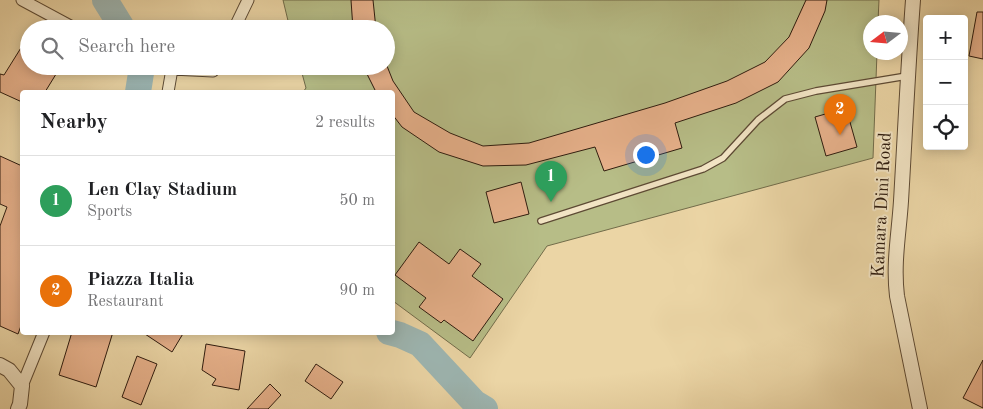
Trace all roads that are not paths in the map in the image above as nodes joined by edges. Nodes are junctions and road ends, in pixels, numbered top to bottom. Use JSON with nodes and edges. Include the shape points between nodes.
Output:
{"nodes":[{"id":1,"x":22,"y":0,"type":"edge"},
{"id":2,"x":248,"y":0,"type":"edge"},
{"id":3,"x":914,"y":0,"type":"edge"},
{"id":4,"x":59,"y":20,"type":"edge"},
{"id":5,"x":238,"y":20,"type":"edge"},
{"id":6,"x":171,"y":75,"type":"edge"},
{"id":7,"x":907,"y":76,"type":"junction"},
{"id":8,"x":168,"y":90,"type":"edge"},
{"id":9,"x":541,"y":221,"type":"dead end"},
{"id":10,"x":43,"y":335,"type":"edge"},
{"id":11,"x":0,"y":365,"type":"edge"},
{"id":12,"x":22,"y":386,"type":"junction"},
{"id":13,"x":18,"y":409,"type":"edge"},
{"id":14,"x":920,"y":409,"type":"edge"}],
"edges":[{"from":1,"to":4,"type":"street"},
{"from":2,"to":5,"type":"street"},
{"from":3,"to":7,"type":"street","name":"Kamara Dini Road"},
{"from":6,"to":8,"type":"street"},
{"from":7,"to":9,"type":"lane","via":[[785,99],[758,120],[723,158],[703,169]]},
{"from":7,"to":14,"type":"street","name":"Kamara Dini Road","via":[[894,277]]},
{"from":10,"to":12,"type":"street"},
{"from":11,"to":12,"type":"street","via":[[9,370]]},
{"from":12,"to":13,"type":"street"}]}
